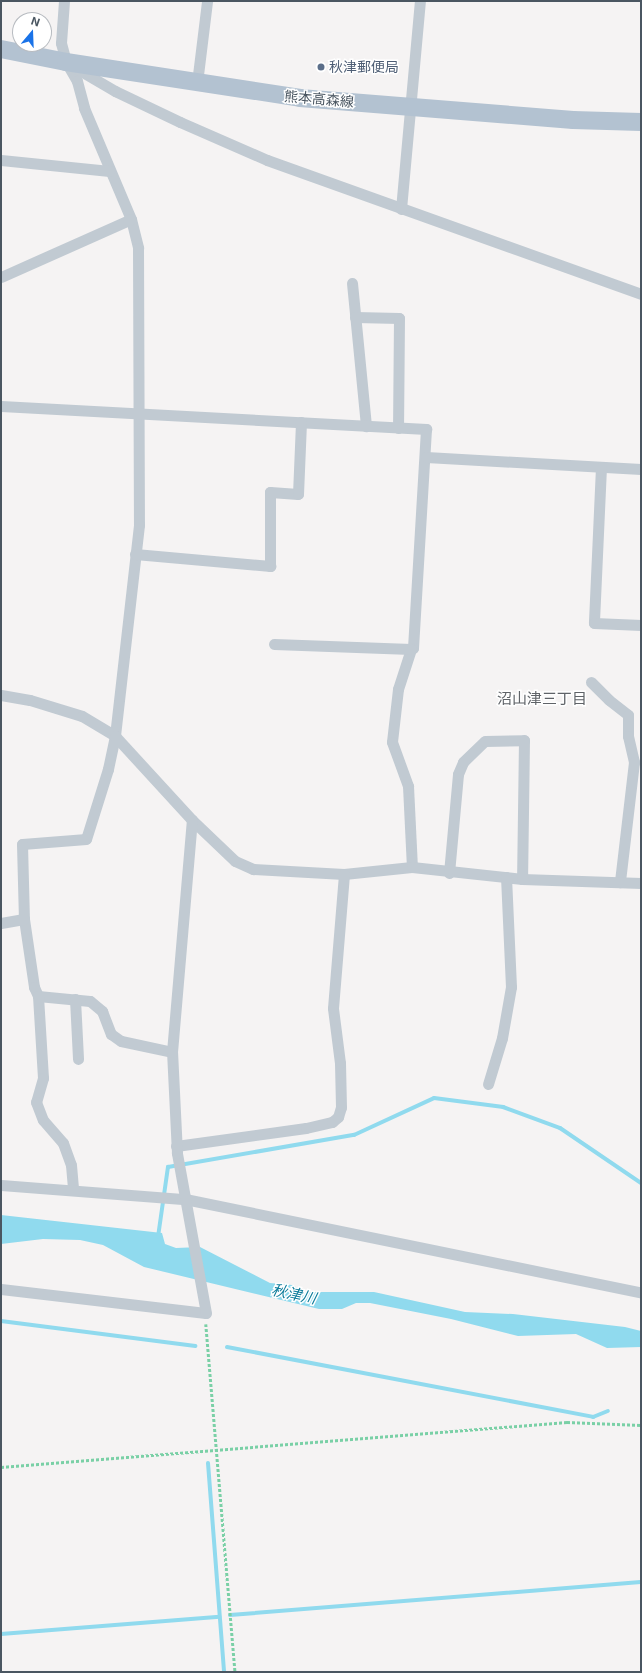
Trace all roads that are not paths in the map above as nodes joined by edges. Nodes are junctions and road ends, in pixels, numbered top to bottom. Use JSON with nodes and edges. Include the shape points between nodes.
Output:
{"nodes":[{"id":1,"x":64,"y":1,"type":"edge"},
{"id":2,"x":207,"y":1,"type":"edge"},
{"id":3,"x":420,"y":1,"type":"edge"},
{"id":4,"x":1,"y":49,"type":"edge"},
{"id":5,"x":66,"y":62,"type":"junction"},
{"id":6,"x":197,"y":83,"type":"junction"},
{"id":7,"x":411,"y":106,"type":"junction"},
{"id":8,"x":641,"y":122,"type":"edge"},
{"id":9,"x":1,"y":160,"type":"edge"},
{"id":10,"x":109,"y":171,"type":"junction"},
{"id":11,"x":401,"y":209,"type":"junction"},
{"id":12,"x":131,"y":219,"type":"junction"},
{"id":13,"x":1,"y":276,"type":"edge"},
{"id":14,"x":352,"y":283,"type":"dead end"},
{"id":15,"x":641,"y":294,"type":"edge"},
{"id":16,"x":355,"y":317,"type":"junction"},
{"id":17,"x":1,"y":406,"type":"edge"},
{"id":18,"x":138,"y":413,"type":"junction"},
{"id":19,"x":301,"y":422,"type":"junction"},
{"id":20,"x":366,"y":426,"type":"junction"},
{"id":21,"x":398,"y":428,"type":"junction"},
{"id":22,"x":426,"y":457,"type":"junction"},
{"id":23,"x":601,"y":467,"type":"junction"},
{"id":24,"x":641,"y":469,"type":"edge"},
{"id":25,"x":135,"y":554,"type":"junction"},
{"id":26,"x":641,"y":625,"type":"edge"},
{"id":27,"x":274,"y":644,"type":"dead end"},
{"id":28,"x":411,"y":649,"type":"junction"},
{"id":29,"x":592,"y":682,"type":"dead end"},
{"id":30,"x":1,"y":695,"type":"edge"},
{"id":31,"x":115,"y":736,"type":"junction"},
{"id":32,"x":192,"y":820,"type":"junction"},
{"id":33,"x":412,"y":867,"type":"junction"},
{"id":34,"x":449,"y":873,"type":"junction"},
{"id":35,"x":344,"y":874,"type":"junction"},
{"id":36,"x":506,"y":877,"type":"junction"},
{"id":37,"x":522,"y":879,"type":"junction"},
{"id":38,"x":620,"y":882,"type":"junction"},
{"id":39,"x":641,"y":883,"type":"edge"},
{"id":40,"x":24,"y":919,"type":"junction"},
{"id":41,"x":1,"y":923,"type":"edge"},
{"id":42,"x":38,"y":996,"type":"junction"},
{"id":43,"x":75,"y":999,"type":"junction"},
{"id":44,"x":172,"y":1052,"type":"junction"},
{"id":45,"x":78,"y":1059,"type":"dead end"},
{"id":46,"x":488,"y":1084,"type":"dead end"},
{"id":47,"x":176,"y":1150,"type":"junction"},
{"id":48,"x":1,"y":1185,"type":"edge"},
{"id":49,"x":73,"y":1190,"type":"junction"},
{"id":50,"x":179,"y":1199,"type":"junction"},
{"id":51,"x":1,"y":1289,"type":"edge"},
{"id":52,"x":641,"y":1293,"type":"edge"}],
"edges":[{"from":1,"to":5,"type":"street","via":[[61,43]]},
{"from":2,"to":6,"type":"street"},
{"from":3,"to":7,"type":"street"},
{"from":4,"to":5,"type":"main road","name":"熊本高森線"},
{"from":5,"to":6,"type":"main road","name":"熊本高森線"},
{"from":5,"to":10,"type":"street","via":[[77,81],[84,108]]},
{"from":5,"to":11,"type":"street","via":[[115,91],[196,130],[267,160]]},
{"from":6,"to":7,"type":"main road","name":"熊本高森線","via":[[300,98]]},
{"from":7,"to":8,"type":"main road","name":"熊本高森線","via":[[574,120]]},
{"from":7,"to":11,"type":"street"},
{"from":9,"to":10,"type":"street"},
{"from":10,"to":12,"type":"street"},
{"from":11,"to":15,"type":"street"},
{"from":12,"to":13,"type":"street"},
{"from":12,"to":18,"type":"street","via":[[138,263]]},
{"from":14,"to":16,"type":"street"},
{"from":16,"to":20,"type":"street"},
{"from":16,"to":21,"type":"street","via":[[399,318]]},
{"from":17,"to":18,"type":"street"},
{"from":18,"to":19,"type":"street"},
{"from":18,"to":25,"type":"street","via":[[139,525]]},
{"from":19,"to":20,"type":"street"},
{"from":19,"to":25,"type":"street","via":[[298,494],[270,492],[270,566]]},
{"from":20,"to":21,"type":"street"},
{"from":21,"to":22,"type":"street","via":[[426,429]]},
{"from":22,"to":23,"type":"street"},
{"from":22,"to":28,"type":"street","via":[[414,648]]},
{"from":23,"to":24,"type":"street"},
{"from":23,"to":26,"type":"street","via":[[594,623]]},
{"from":25,"to":31,"type":"street"},
{"from":27,"to":28,"type":"street"},
{"from":28,"to":33,"type":"street","via":[[398,689],[392,742],[408,786]]},
{"from":29,"to":38,"type":"street","via":[[628,715],[628,736],[634,762]]},
{"from":30,"to":31,"type":"street","via":[[30,700],[82,716]]},
{"from":31,"to":32,"type":"street"},
{"from":31,"to":40,"type":"street","via":[[108,769],[86,839],[22,844]]},
{"from":32,"to":35,"type":"street","via":[[235,861],[253,869]]},
{"from":32,"to":44,"type":"street"},
{"from":33,"to":34,"type":"street"},
{"from":33,"to":35,"type":"street"},
{"from":34,"to":36,"type":"street"},
{"from":34,"to":37,"type":"street","via":[[458,774],[463,762],[485,741],[524,740]]},
{"from":35,"to":47,"type":"street","via":[[333,1008],[340,1063],[341,1107],[338,1117],[332,1122],[306,1128]]},
{"from":36,"to":37,"type":"street"},
{"from":36,"to":46,"type":"street","via":[[511,988],[502,1038]]},
{"from":37,"to":38,"type":"street"},
{"from":38,"to":39,"type":"street"},
{"from":40,"to":41,"type":"street"},
{"from":40,"to":42,"type":"street","via":[[34,988]]},
{"from":42,"to":43,"type":"street"},
{"from":42,"to":49,"type":"street","via":[[43,1078],[36,1102],[43,1120],[63,1143],[71,1165]]},
{"from":43,"to":44,"type":"street","via":[[98,1005],[111,1034],[121,1041]]},
{"from":43,"to":45,"type":"street"},
{"from":44,"to":47,"type":"street"},
{"from":47,"to":50,"type":"street","via":[[180,1176]]},
{"from":48,"to":49,"type":"street"},
{"from":49,"to":50,"type":"street"},
{"from":50,"to":51,"type":"street","via":[[206,1313]]},
{"from":50,"to":52,"type":"street"}]}
